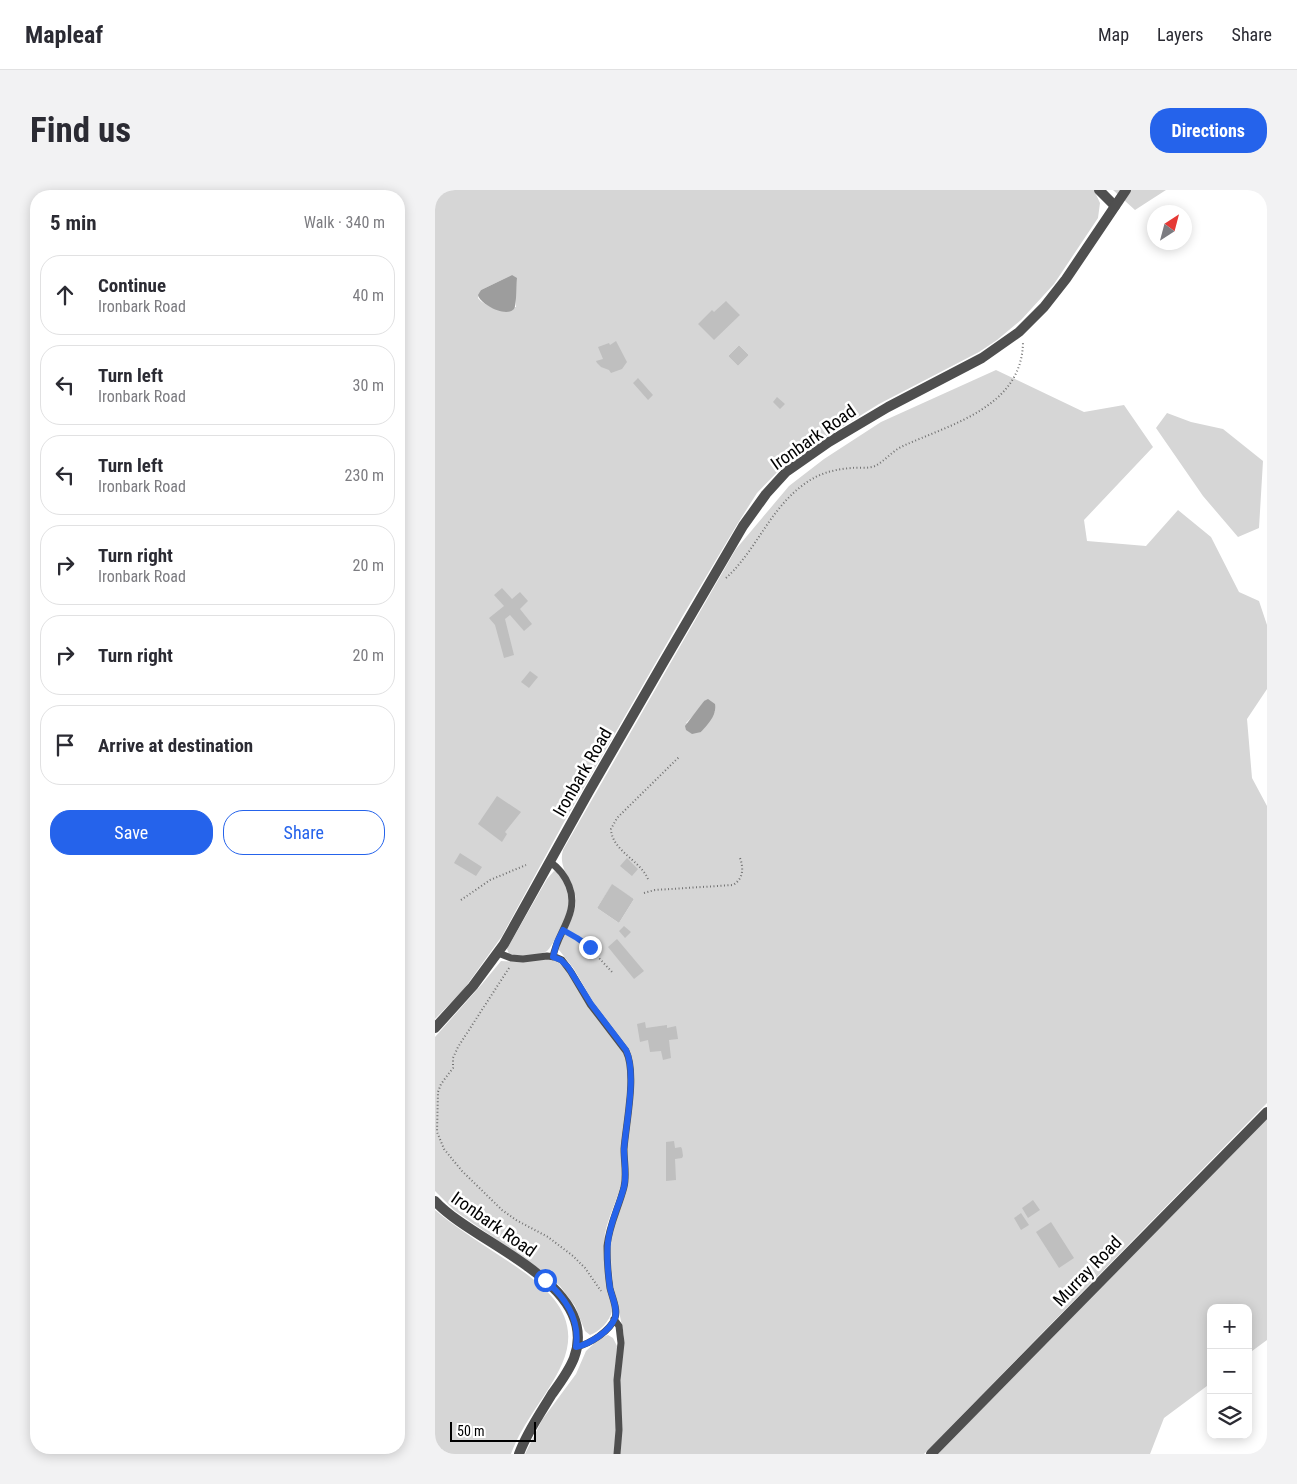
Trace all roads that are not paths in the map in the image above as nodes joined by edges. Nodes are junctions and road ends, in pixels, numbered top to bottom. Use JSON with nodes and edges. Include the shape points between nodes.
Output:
{"nodes":[{"id":1,"x":1099,"y":190,"type":"edge"},
{"id":2,"x":1126,"y":190,"type":"edge"},
{"id":3,"x":1115,"y":206,"type":"junction"},
{"id":4,"x":549,"y":862,"type":"junction"},
{"id":5,"x":498,"y":953,"type":"junction"},
{"id":6,"x":553,"y":957,"type":"junction"},
{"id":7,"x":435,"y":1028,"type":"edge"},
{"id":8,"x":1267,"y":1112,"type":"edge"},
{"id":9,"x":435,"y":1201,"type":"edge"},
{"id":10,"x":614,"y":1319,"type":"junction"},
{"id":11,"x":576,"y":1347,"type":"junction"},
{"id":12,"x":519,"y":1454,"type":"edge"},
{"id":13,"x":617,"y":1454,"type":"edge"},
{"id":14,"x":931,"y":1454,"type":"edge"}],
"edges":[{"from":1,"to":3,"type":"street"},
{"from":2,"to":3,"type":"street","name":"Ironbark Road"},
{"from":3,"to":4,"type":"street","name":"Ironbark Road","via":[[1066,279],[1022,329],[982,358],[829,442],[776,482],[743,526]]},
{"from":4,"to":5,"type":"street","name":"Ironbark Road"},
{"from":4,"to":6,"type":"lane","via":[[562,873],[573,896],[573,906]]},
{"from":5,"to":6,"type":"lane","via":[[513,958]]},
{"from":5,"to":7,"type":"street","name":"Ironbark Road"},
{"from":6,"to":10,"type":"lane","via":[[568,967],[630,1059],[625,1182],[608,1243]]},
{"from":8,"to":14,"type":"street","name":"Murray Road"},
{"from":9,"to":11,"type":"street","name":"Ironbark Road","via":[[556,1290],[573,1315]]},
{"from":10,"to":11,"type":"lane","via":[[606,1330]]},
{"from":10,"to":13,"type":"lane","via":[[621,1336],[617,1380]]},
{"from":11,"to":12,"type":"street","name":"Ironbark Road","via":[[568,1369],[532,1426]]}]}
